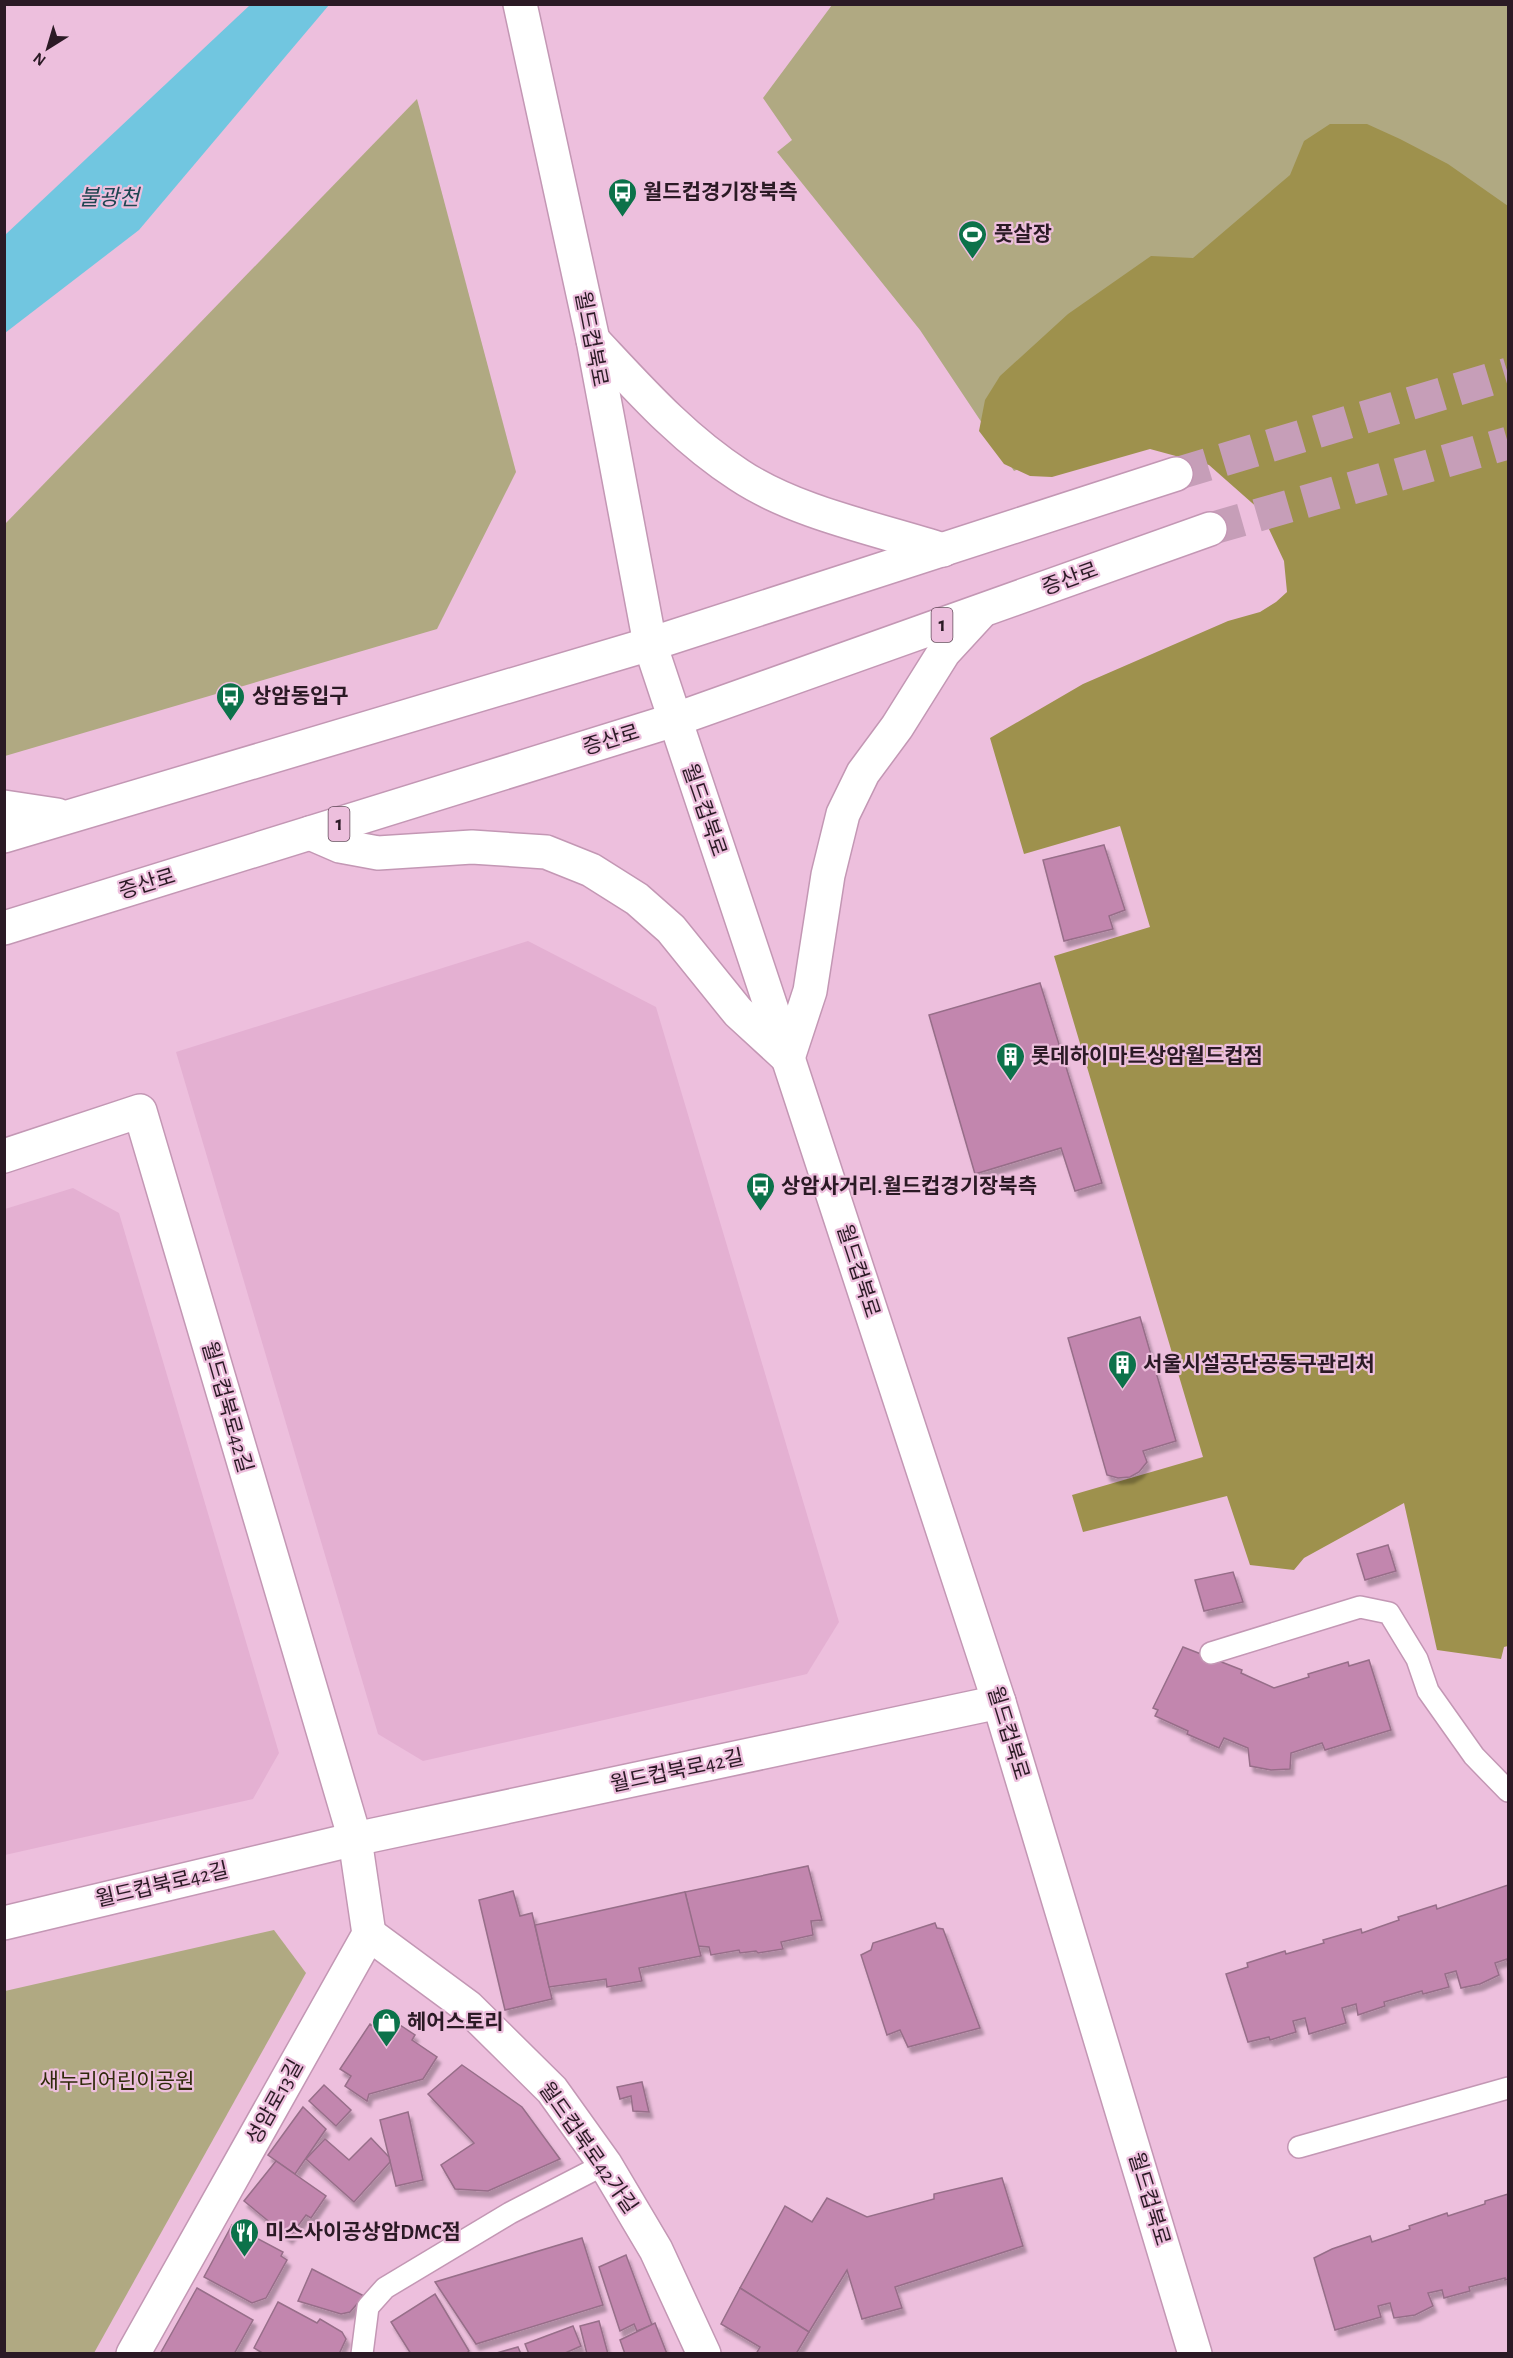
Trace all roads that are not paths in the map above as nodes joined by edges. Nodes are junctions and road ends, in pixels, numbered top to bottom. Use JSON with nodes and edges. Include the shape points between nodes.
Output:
{"nodes":[{"id":1,"x":520,"y":4,"type":"edge"},
{"id":2,"x":592,"y":340,"type":"junction"},
{"id":3,"x":1176,"y":474,"type":"tunnel mouth"},
{"id":4,"x":1210,"y":529,"type":"tunnel mouth"},
{"id":5,"x":943,"y":550,"type":"junction"},
{"id":6,"x":982,"y":610,"type":"junction"},
{"id":7,"x":650,"y":644,"type":"junction"},
{"id":8,"x":674,"y":720,"type":"junction"},
{"id":9,"x":4,"y":807,"type":"edge"},
{"id":10,"x":64,"y":817,"type":"junction"},
{"id":11,"x":310,"y":833,"type":"junction"},
{"id":12,"x":4,"y":836,"type":"edge"},
{"id":13,"x":4,"y":928,"type":"edge"},
{"id":14,"x":788,"y":1058,"type":"junction"},
{"id":15,"x":4,"y":1156,"type":"edge"},
{"id":16,"x":1211,"y":1653,"type":"dead end"},
{"id":17,"x":999,"y":1702,"type":"junction"},
{"id":18,"x":1509,"y":1791,"type":"edge"},
{"id":19,"x":354,"y":1839,"type":"junction"},
{"id":20,"x":4,"y":1923,"type":"edge"},
{"id":21,"x":369,"y":1934,"type":"junction"},
{"id":22,"x":1509,"y":2088,"type":"edge"},
{"id":23,"x":1299,"y":2147,"type":"dead end"},
{"id":24,"x":605,"y":2164,"type":"junction"},
{"id":25,"x":133,"y":2354,"type":"edge"},
{"id":26,"x":362,"y":2354,"type":"edge"},
{"id":27,"x":704,"y":2354,"type":"edge"},
{"id":28,"x":1195,"y":2354,"type":"edge"}],
"edges":[{"from":1,"to":2,"type":"main road","name":"월드컵북로"},
{"from":2,"to":5,"type":"main road","via":[[675,428],[740,476],[800,506]]},
{"from":2,"to":7,"type":"main road","name":"월드컵북로"},
{"from":3,"to":5,"type":"main road"},
{"from":4,"to":6,"type":"main road","name":"증산로","number":"1"},
{"from":5,"to":7,"type":"main road"},
{"from":6,"to":8,"type":"main road","name":"증산로","number":"1"},
{"from":6,"to":14,"type":"main road","via":[[944,652],[863,773],[843,814],[828,875],[810,991]]},
{"from":7,"to":8,"type":"main road","name":"월드컵북로"},
{"from":7,"to":10,"type":"main road"},
{"from":8,"to":11,"type":"main road","name":"증산로","number":"1"},
{"from":8,"to":14,"type":"main road","name":"월드컵북로"},
{"from":9,"to":10,"type":"main road"},
{"from":10,"to":12,"type":"main road"},
{"from":11,"to":13,"type":"main road","name":"증산로","number":"1"},
{"from":11,"to":14,"type":"main road","via":[[340,846],[378,853],[472,847],[546,852],[591,870],[637,899],[671,929],[738,1012]]},
{"from":14,"to":17,"type":"main road","name":"월드컵북로"},
{"from":15,"to":19,"type":"main road","name":"월드컵북로42길","via":[[140,1111]]},
{"from":16,"to":18,"type":"lane","via":[[1360,1607],[1389,1613],[1418,1659],[1428,1691],[1474,1756]]},
{"from":17,"to":19,"type":"main road","name":"월드컵북로42길"},
{"from":17,"to":28,"type":"main road","name":"월드컵북로"},
{"from":19,"to":20,"type":"main road","name":"월드컵북로42길"},
{"from":19,"to":21,"type":"main road"},
{"from":21,"to":24,"type":"main road","name":"월드컵북로42가길","via":[[468,2007],[552,2090]]},
{"from":21,"to":25,"type":"main road","name":"성암로13길"},
{"from":22,"to":23,"type":"lane"},
{"from":24,"to":26,"type":"lane","via":[[510,2213],[385,2288],[368,2307]]},
{"from":24,"to":27,"type":"main road","name":"월드컵북로42가길","via":[[656,2250]]}]}
